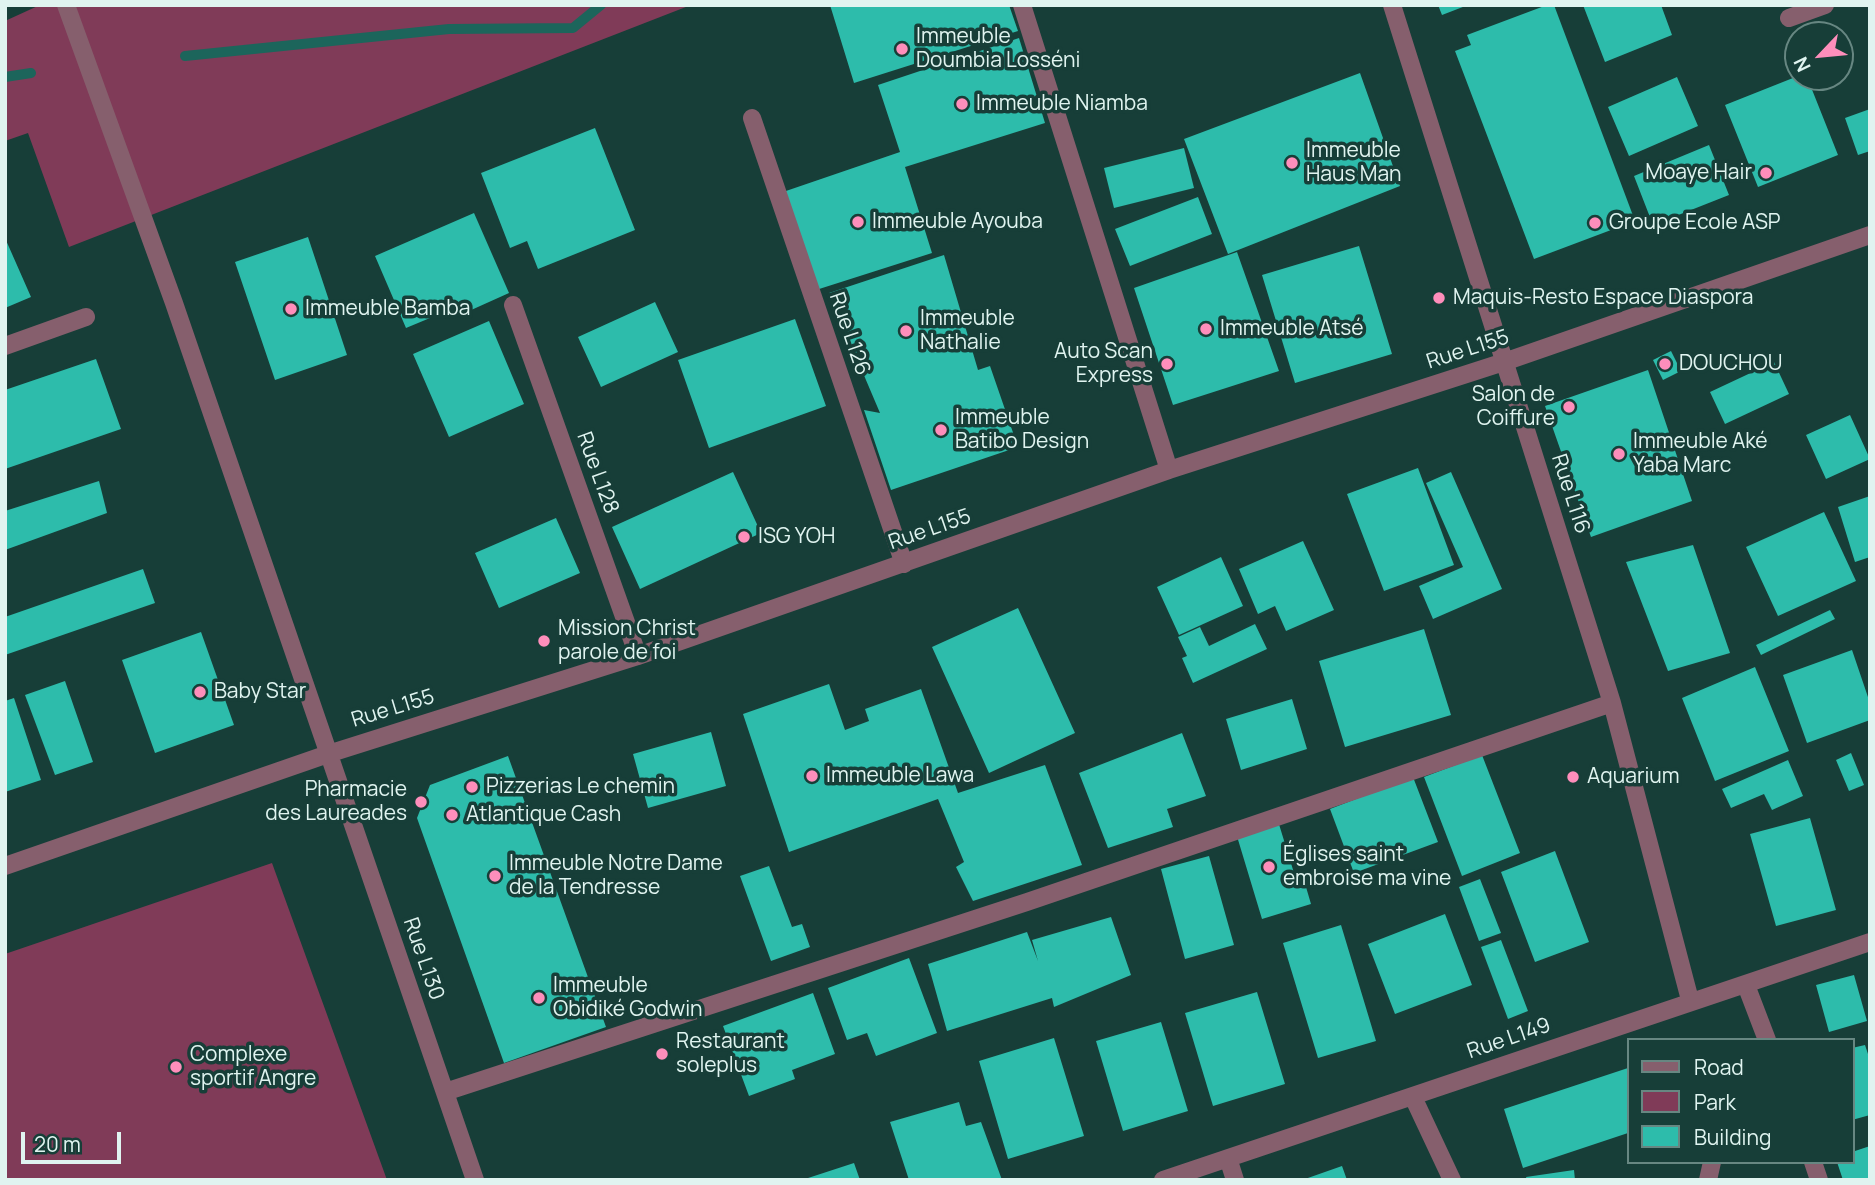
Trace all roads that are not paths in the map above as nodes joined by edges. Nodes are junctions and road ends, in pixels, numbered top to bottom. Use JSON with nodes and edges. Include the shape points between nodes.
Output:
{"nodes":[{"id":1,"x":66,"y":5,"type":"edge"},
{"id":2,"x":1021,"y":5,"type":"edge"},
{"id":3,"x":1392,"y":5,"type":"edge"},
{"id":4,"x":1825,"y":5,"type":"edge"},
{"id":5,"x":1789,"y":18,"type":"dead end"},
{"id":6,"x":752,"y":118,"type":"dead end"},
{"id":7,"x":1870,"y":235,"type":"edge"},
{"id":8,"x":513,"y":305,"type":"dead end"},
{"id":9,"x":86,"y":317,"type":"dead end"},
{"id":10,"x":5,"y":346,"type":"edge"},
{"id":11,"x":1504,"y":362,"type":"junction"},
{"id":12,"x":1169,"y":470,"type":"junction"},
{"id":13,"x":904,"y":564,"type":"junction"},
{"id":14,"x":638,"y":656,"type":"junction"},
{"id":15,"x":1612,"y":703,"type":"junction"},
{"id":16,"x":328,"y":754,"type":"junction"},
{"id":17,"x":5,"y":866,"type":"edge"},
{"id":18,"x":1870,"y":942,"type":"edge"},
{"id":19,"x":1746,"y":985,"type":"junction"},
{"id":20,"x":1690,"y":1000,"type":"junction"},
{"id":21,"x":1765,"y":1038,"type":"edge"},
{"id":22,"x":445,"y":1092,"type":"junction"},
{"id":23,"x":1413,"y":1097,"type":"junction"},
{"id":24,"x":1228,"y":1158,"type":"junction"},
{"id":25,"x":475,"y":1180,"type":"edge"},
{"id":26,"x":1163,"y":1180,"type":"edge"},
{"id":27,"x":1235,"y":1180,"type":"edge"},
{"id":28,"x":1452,"y":1180,"type":"edge"}],
"edges":[{"from":1,"to":16,"type":"street","name":"Rue L130","via":[[174,303]]},
{"from":2,"to":12,"type":"street"},
{"from":3,"to":11,"type":"street","name":"Rue L116"},
{"from":4,"to":5,"type":"street"},
{"from":6,"to":13,"type":"street","name":"Rue L126"},
{"from":7,"to":11,"type":"street","name":"Rue L155"},
{"from":8,"to":14,"type":"street","name":"Rue L128"},
{"from":9,"to":10,"type":"street"},
{"from":11,"to":12,"type":"street","name":"Rue L155"},
{"from":11,"to":15,"type":"street","name":"Rue L116"},
{"from":12,"to":13,"type":"street","name":"Rue L155"},
{"from":13,"to":14,"type":"street","name":"Rue L155"},
{"from":14,"to":16,"type":"street","name":"Rue L155"},
{"from":15,"to":20,"type":"street","name":"Rue L116"},
{"from":15,"to":22,"type":"street","via":[[1027,902]]},
{"from":16,"to":17,"type":"street","name":"Rue L155"},
{"from":16,"to":22,"type":"street","name":"Rue L130"},
{"from":18,"to":19,"type":"street","name":"Rue L149"},
{"from":19,"to":20,"type":"street","name":"Rue L149"},
{"from":19,"to":21,"type":"street"},
{"from":20,"to":23,"type":"street","name":"Rue L149"},
{"from":22,"to":25,"type":"street","name":"Rue L130"},
{"from":23,"to":24,"type":"street","name":"Rue L149"},
{"from":23,"to":28,"type":"street"},
{"from":24,"to":26,"type":"street","name":"Rue L149"},
{"from":24,"to":27,"type":"street"}]}
